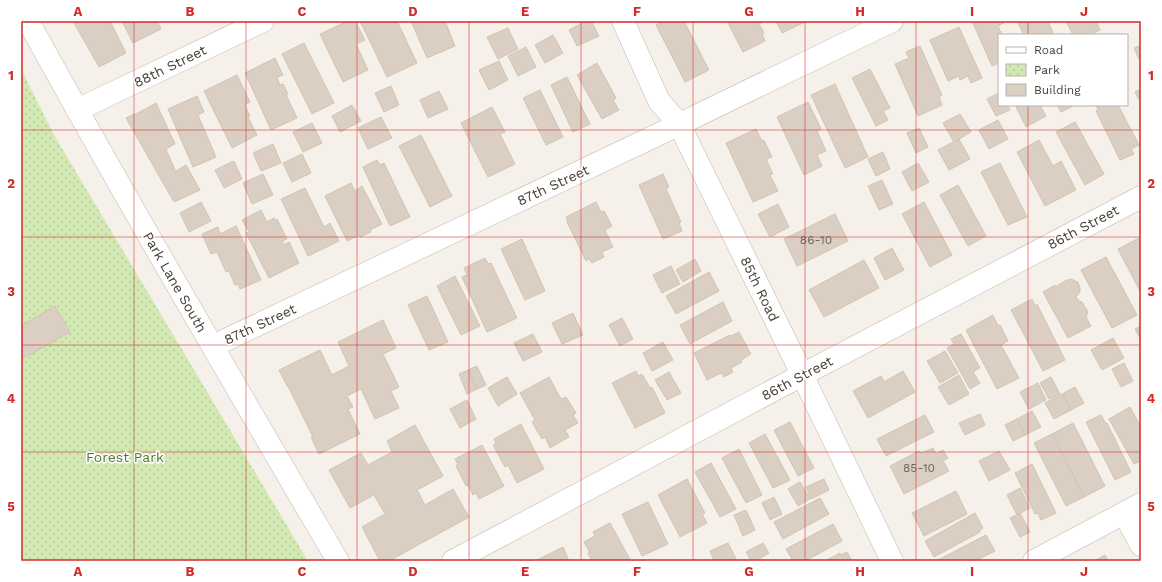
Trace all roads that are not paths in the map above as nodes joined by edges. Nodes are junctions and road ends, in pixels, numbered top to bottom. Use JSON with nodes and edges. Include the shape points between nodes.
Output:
{"nodes":[{"id":1,"x":28,"y":21,"type":"edge"},
{"id":2,"x":263,"y":21,"type":"edge"},
{"id":3,"x":623,"y":21,"type":"edge"},
{"id":4,"x":892,"y":21,"type":"edge"},
{"id":5,"x":77,"y":110,"type":"junction"},
{"id":6,"x":679,"y":124,"type":"junction"},
{"id":7,"x":1141,"y":197,"type":"edge"},
{"id":8,"x":213,"y":346,"type":"junction"},
{"id":9,"x":803,"y":375,"type":"junction"},
{"id":10,"x":1132,"y":508,"type":"edge"},
{"id":11,"x":1141,"y":545,"type":"edge"},
{"id":12,"x":338,"y":561,"type":"edge"},
{"id":13,"x":453,"y":561,"type":"edge"},
{"id":14,"x":892,"y":561,"type":"edge"},
{"id":15,"x":1034,"y":561,"type":"edge"}],
"edges":[{"from":1,"to":5,"type":"street","name":"Park Lane South"},
{"from":2,"to":5,"type":"street","name":"88th Street"},
{"from":3,"to":6,"type":"street","name":"85th Road","via":[[658,101]]},
{"from":4,"to":6,"type":"street","name":"87th Street"},
{"from":5,"to":8,"type":"street","name":"Park Lane South"},
{"from":6,"to":8,"type":"street","name":"87th Street"},
{"from":6,"to":9,"type":"street","name":"85th Road"},
{"from":7,"to":9,"type":"street","name":"86th Street"},
{"from":8,"to":12,"type":"street","name":"Park Lane South"},
{"from":9,"to":13,"type":"street","name":"86th Street"},
{"from":9,"to":14,"type":"street","name":"85th Road"},
{"from":10,"to":11,"type":"street"},
{"from":10,"to":15,"type":"street"}]}
